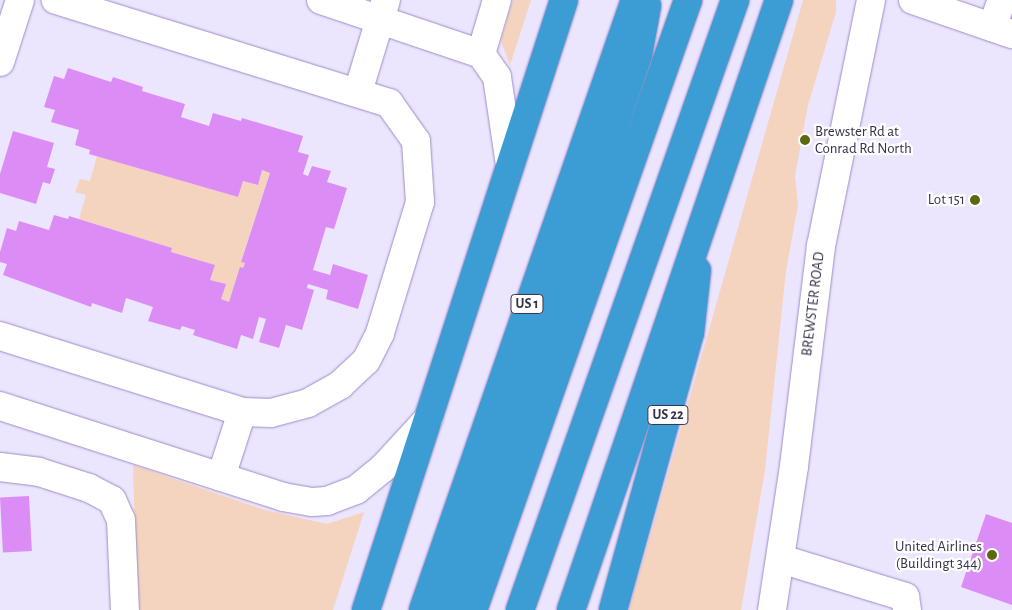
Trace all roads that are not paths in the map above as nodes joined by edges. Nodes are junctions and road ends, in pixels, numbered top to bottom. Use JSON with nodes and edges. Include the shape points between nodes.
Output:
{"nodes":[{"id":1,"x":20,"y":0,"type":"edge"},
{"id":2,"x":56,"y":0,"type":"edge"},
{"id":3,"x":321,"y":0,"type":"edge"},
{"id":4,"x":497,"y":0,"type":"edge"},
{"id":5,"x":564,"y":0,"type":"edge"},
{"id":6,"x":635,"y":0,"type":"edge"},
{"id":7,"x":648,"y":0,"type":"edge"},
{"id":8,"x":688,"y":0,"type":"edge"},
{"id":9,"x":735,"y":0,"type":"edge"},
{"id":10,"x":779,"y":0,"type":"edge"},
{"id":11,"x":871,"y":0,"type":"edge"},
{"id":12,"x":913,"y":0,"type":"edge"},
{"id":13,"x":1002,"y":0,"type":"edge"},
{"id":14,"x":383,"y":9,"type":"edge"},
{"id":15,"x":1002,"y":31,"type":"edge"},
{"id":16,"x":481,"y":54,"type":"junction"},
{"id":17,"x":0,"y":62,"type":"edge"},
{"id":18,"x":358,"y":92,"type":"junction"},
{"id":19,"x":510,"y":164,"type":"junction"},
{"id":20,"x":703,"y":217,"type":"junction"},
{"id":21,"x":0,"y":336,"type":"edge"},
{"id":22,"x":0,"y":406,"type":"edge"},
{"id":23,"x":242,"y":412,"type":"junction"},
{"id":24,"x":428,"y":418,"type":"junction"},
{"id":25,"x":0,"y":467,"type":"edge"},
{"id":26,"x":221,"y":478,"type":"junction"},
{"id":27,"x":781,"y":559,"type":"junction"},
{"id":28,"x":125,"y":610,"type":"edge"},
{"id":29,"x":366,"y":610,"type":"edge"},
{"id":30,"x":423,"y":610,"type":"edge"},
{"id":31,"x":450,"y":610,"type":"edge"},
{"id":32,"x":473,"y":610,"type":"edge"},
{"id":33,"x":520,"y":610,"type":"edge"},
{"id":34,"x":571,"y":610,"type":"edge"},
{"id":35,"x":613,"y":610,"type":"edge"},
{"id":36,"x":772,"y":610,"type":"edge"},
{"id":37,"x":907,"y":610,"type":"edge"}],
"edges":[{"from":1,"to":17,"type":"street"},
{"from":2,"to":18,"type":"street"},
{"from":3,"to":14,"type":"street"},
{"from":4,"to":16,"type":"street"},
{"from":5,"to":19,"type":"highway"},
{"from":6,"to":30,"type":"highway","number":"US 1"},
{"from":7,"to":31,"type":"highway","via":[[638,55]]},
{"from":8,"to":32,"type":"highway"},
{"from":9,"to":33,"type":"highway"},
{"from":10,"to":20,"type":"highway"},
{"from":11,"to":27,"type":"street","name":"BREWSTER ROAD","via":[[821,246]]},
{"from":12,"to":15,"type":"street"},
{"from":13,"to":15,"type":"street"},
{"from":14,"to":16,"type":"street"},
{"from":14,"to":18,"type":"street"},
{"from":16,"to":19,"type":"street","via":[[497,77]]},
{"from":18,"to":23,"type":"street","via":[[390,103],[416,142],[418,160],[420,202],[380,333],[366,361],[340,385],[308,404],[271,413]]},
{"from":19,"to":24,"type":"highway"},
{"from":20,"to":34,"type":"highway"},
{"from":20,"to":35,"type":"highway","number":"US 22","via":[[690,333]]},
{"from":21,"to":23,"type":"street"},
{"from":22,"to":26,"type":"street"},
{"from":23,"to":26,"type":"street"},
{"from":24,"to":26,"type":"street","via":[[369,481],[356,490],[327,501],[297,500]]},
{"from":24,"to":29,"type":"highway"},
{"from":25,"to":28,"type":"street","via":[[39,472],[89,488],[112,500],[121,520]]},
{"from":27,"to":36,"type":"street","name":"BREWSTER ROAD"},
{"from":27,"to":37,"type":"street","via":[[905,597]]}]}
